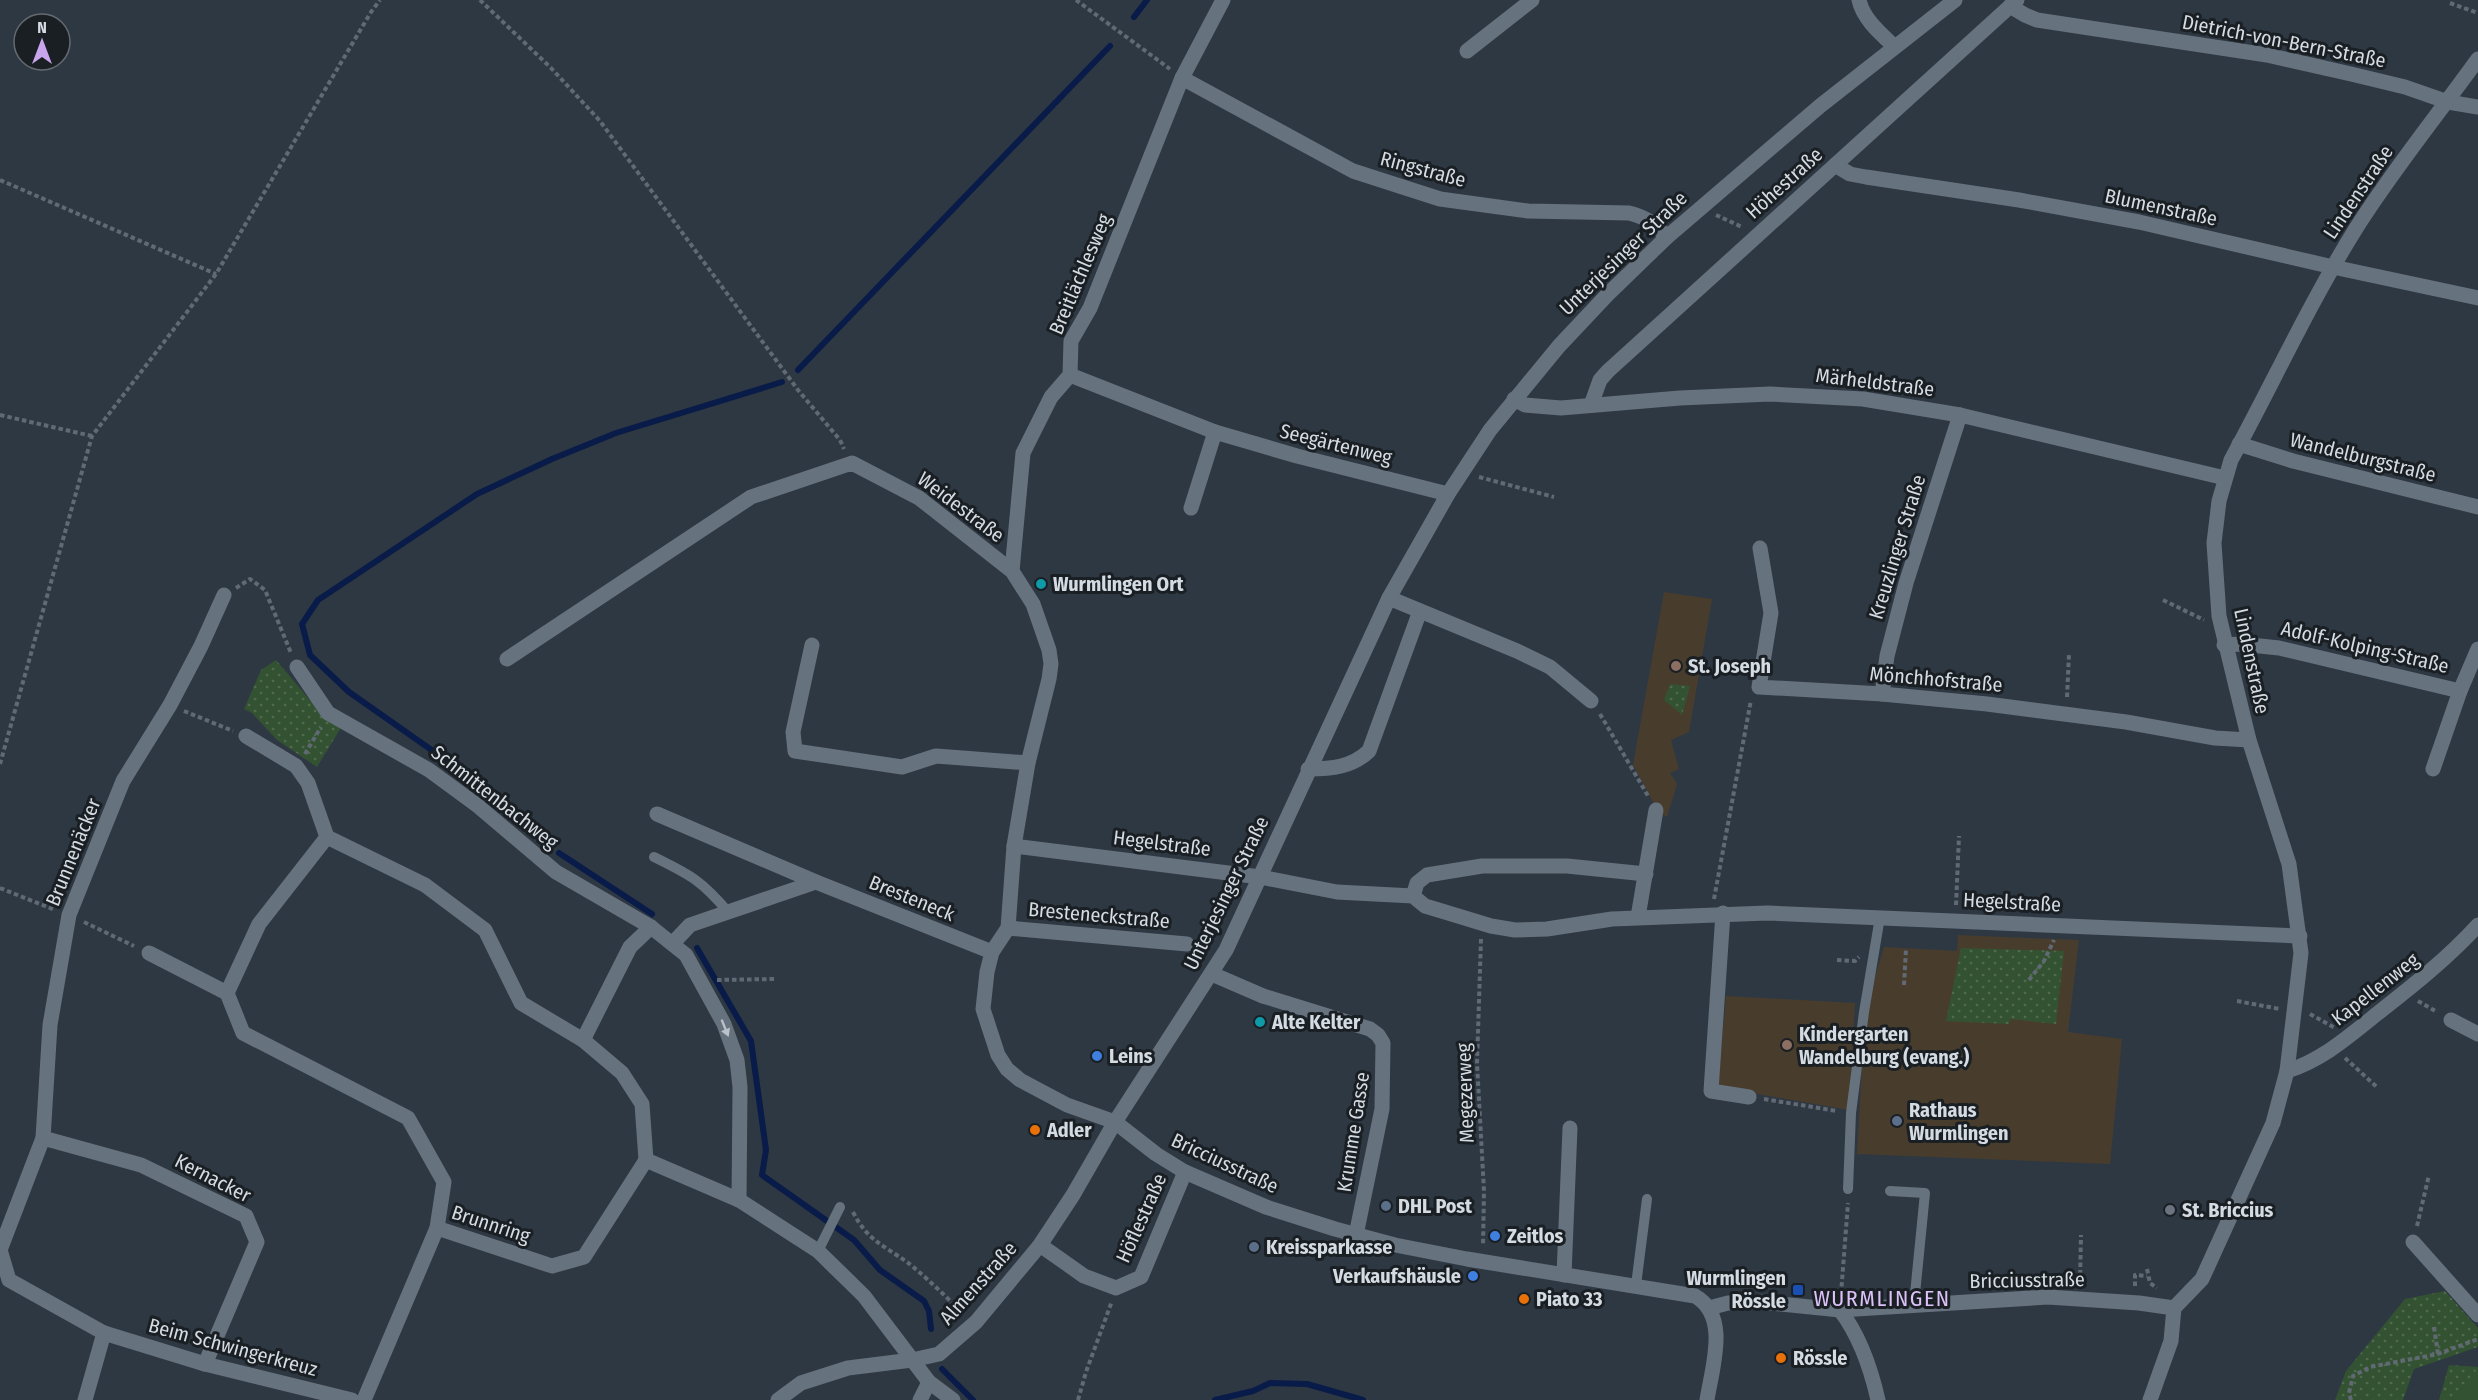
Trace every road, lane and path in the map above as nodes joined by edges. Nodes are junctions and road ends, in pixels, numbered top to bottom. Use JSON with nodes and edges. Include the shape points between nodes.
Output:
{"nodes":[{"id":1,"x":380,"y":0,"type":"edge"},
{"id":2,"x":480,"y":0,"type":"edge"},
{"id":3,"x":1076,"y":0,"type":"edge"},
{"id":4,"x":1223,"y":0,"type":"edge"},
{"id":5,"x":1532,"y":0,"type":"edge"},
{"id":6,"x":1859,"y":0,"type":"edge"},
{"id":7,"x":1955,"y":0,"type":"edge"},
{"id":8,"x":2014,"y":3,"type":"edge"},
{"id":9,"x":2450,"y":3,"type":"dead end"},
{"id":10,"x":2478,"y":13,"type":"edge"},
{"id":11,"x":1895,"y":47,"type":"junction"},
{"id":12,"x":1467,"y":51,"type":"dead end"},
{"id":13,"x":2478,"y":59,"type":"edge"},
{"id":14,"x":1182,"y":78,"type":"junction"},
{"id":15,"x":2448,"y":102,"type":"junction"},
{"id":16,"x":2478,"y":107,"type":"edge"},
{"id":17,"x":1835,"y":165,"type":"junction"},
{"id":18,"x":0,"y":180,"type":"edge"},
{"id":19,"x":1704,"y":204,"type":"junction"},
{"id":20,"x":1759,"y":234,"type":"junction"},
{"id":21,"x":1667,"y":237,"type":"junction"},
{"id":22,"x":2332,"y":267,"type":"junction"},
{"id":23,"x":216,"y":274,"type":"junction"},
{"id":24,"x":2478,"y":298,"type":"edge"},
{"id":25,"x":1070,"y":375,"type":"junction"},
{"id":26,"x":1514,"y":399,"type":"junction"},
{"id":27,"x":1591,"y":405,"type":"junction"},
{"id":28,"x":1960,"y":415,"type":"junction"},
{"id":29,"x":0,"y":416,"type":"edge"},
{"id":30,"x":1215,"y":432,"type":"junction"},
{"id":31,"x":92,"y":436,"type":"junction"},
{"id":32,"x":2239,"y":444,"type":"junction"},
{"id":33,"x":852,"y":463,"type":"junction"},
{"id":34,"x":1461,"y":472,"type":"junction"},
{"id":35,"x":2225,"y":478,"type":"junction"},
{"id":36,"x":1448,"y":494,"type":"junction"},
{"id":37,"x":1554,"y":497,"type":"dead end"},
{"id":38,"x":2478,"y":507,"type":"edge"},
{"id":39,"x":1191,"y":508,"type":"dead end"},
{"id":40,"x":1760,"y":548,"type":"dead end"},
{"id":41,"x":1012,"y":571,"type":"junction"},
{"id":42,"x":224,"y":595,"type":"joint"},
{"id":43,"x":1389,"y":598,"type":"junction"},
{"id":44,"x":2163,"y":600,"type":"dead end"},
{"id":45,"x":1420,"y":611,"type":"junction"},
{"id":46,"x":2221,"y":628,"type":"junction"},
{"id":47,"x":812,"y":645,"type":"dead end"},
{"id":48,"x":2224,"y":645,"type":"junction"},
{"id":49,"x":2478,"y":649,"type":"edge"},
{"id":50,"x":2068,"y":654,"type":"dead end"},
{"id":51,"x":507,"y":659,"type":"dead end"},
{"id":52,"x":297,"y":667,"type":"joint"},
{"id":53,"x":1759,"y":687,"type":"junction"},
{"id":54,"x":2460,"y":691,"type":"junction"},
{"id":55,"x":1882,"y":694,"type":"junction"},
{"id":56,"x":1591,"y":701,"type":"joint"},
{"id":57,"x":170,"y":705,"type":"junction"},
{"id":58,"x":328,"y":713,"type":"junction"},
{"id":59,"x":2066,"y":713,"type":"junction"},
{"id":60,"x":246,"y":736,"type":"joint"},
{"id":61,"x":2248,"y":740,"type":"junction"},
{"id":62,"x":1028,"y":763,"type":"junction"},
{"id":63,"x":0,"y":764,"type":"edge"},
{"id":64,"x":296,"y":766,"type":"junction"},
{"id":65,"x":1308,"y":769,"type":"junction"},
{"id":66,"x":2433,"y":769,"type":"dead end"},
{"id":67,"x":1656,"y":810,"type":"joint"},
{"id":68,"x":657,"y":814,"type":"dead end"},
{"id":69,"x":327,"y":837,"type":"junction"},
{"id":70,"x":1959,"y":837,"type":"dead end"},
{"id":71,"x":1014,"y":846,"type":"junction"},
{"id":72,"x":654,"y":857,"type":"dead end"},
{"id":73,"x":1646,"y":874,"type":"junction"},
{"id":74,"x":1260,"y":877,"type":"junction"},
{"id":75,"x":816,"y":882,"type":"junction"},
{"id":76,"x":0,"y":888,"type":"edge"},
{"id":77,"x":1413,"y":896,"type":"junction"},
{"id":78,"x":729,"y":913,"type":"junction"},
{"id":79,"x":1717,"y":914,"type":"junction"},
{"id":80,"x":69,"y":915,"type":"junction"},
{"id":81,"x":1638,"y":917,"type":"junction"},
{"id":82,"x":1880,"y":917,"type":"junction"},
{"id":83,"x":1955,"y":921,"type":"junction"},
{"id":84,"x":1481,"y":923,"type":"junction"},
{"id":85,"x":2478,"y":925,"type":"edge"},
{"id":86,"x":2059,"y":926,"type":"junction"},
{"id":87,"x":651,"y":927,"type":"junction"},
{"id":88,"x":1008,"y":928,"type":"junction"},
{"id":89,"x":2300,"y":936,"type":"junction"},
{"id":90,"x":673,"y":943,"type":"junction"},
{"id":91,"x":1187,"y":944,"type":"dead end"},
{"id":92,"x":1906,"y":949,"type":"dead end"},
{"id":93,"x":992,"y":952,"type":"junction"},
{"id":94,"x":148,"y":953,"type":"joint"},
{"id":95,"x":1837,"y":960,"type":"dead end"},
{"id":96,"x":1855,"y":961,"type":"dead end"},
{"id":97,"x":1212,"y":974,"type":"junction"},
{"id":98,"x":724,"y":979,"type":"dead end"},
{"id":99,"x":776,"y":979,"type":"dead end"},
{"id":100,"x":2029,"y":980,"type":"dead end"},
{"id":101,"x":1904,"y":984,"type":"dead end"},
{"id":102,"x":227,"y":993,"type":"junction"},
{"id":103,"x":2237,"y":1001,"type":"dead end"},
{"id":104,"x":2417,"y":1001,"type":"dead end"},
{"id":105,"x":2283,"y":1009,"type":"dead end"},
{"id":106,"x":2306,"y":1013,"type":"dead end"},
{"id":107,"x":2451,"y":1020,"type":"joint"},
{"id":108,"x":2478,"y":1034,"type":"edge"},
{"id":109,"x":2349,"y":1036,"type":"junction"},
{"id":110,"x":583,"y":1040,"type":"junction"},
{"id":111,"x":2334,"y":1047,"type":"junction"},
{"id":112,"x":2287,"y":1071,"type":"junction"},
{"id":113,"x":2378,"y":1088,"type":"dead end"},
{"id":114,"x":1749,"y":1097,"type":"joint"},
{"id":115,"x":1851,"y":1113,"type":"junction"},
{"id":116,"x":1115,"y":1122,"type":"junction"},
{"id":117,"x":1570,"y":1128,"type":"dead end"},
{"id":118,"x":43,"y":1138,"type":"junction"},
{"id":119,"x":646,"y":1160,"type":"junction"},
{"id":120,"x":1185,"y":1172,"type":"junction"},
{"id":121,"x":2429,"y":1175,"type":"dead end"},
{"id":122,"x":1848,"y":1189,"type":"dead end"},
{"id":123,"x":1890,"y":1191,"type":"dead end"},
{"id":124,"x":1647,"y":1199,"type":"dead end"},
{"id":125,"x":739,"y":1200,"type":"junction"},
{"id":126,"x":1848,"y":1202,"type":"dead end"},
{"id":127,"x":839,"y":1210,"type":"joint"},
{"id":128,"x":437,"y":1228,"type":"junction"},
{"id":129,"x":1356,"y":1235,"type":"junction"},
{"id":130,"x":2081,"y":1235,"type":"dead end"},
{"id":131,"x":2413,"y":1242,"type":"joint"},
{"id":132,"x":1040,"y":1245,"type":"junction"},
{"id":133,"x":0,"y":1250,"type":"edge"},
{"id":134,"x":818,"y":1251,"type":"junction"},
{"id":135,"x":1482,"y":1262,"type":"junction"},
{"id":136,"x":1564,"y":1275,"type":"junction"},
{"id":137,"x":2135,"y":1275,"type":"dead end"},
{"id":138,"x":2147,"y":1276,"type":"dead end"},
{"id":139,"x":1636,"y":1285,"type":"junction"},
{"id":140,"x":1116,"y":1288,"type":"junction"},
{"id":141,"x":2079,"y":1298,"type":"junction"},
{"id":142,"x":1914,"y":1304,"type":"junction"},
{"id":143,"x":1709,"y":1308,"type":"junction"},
{"id":144,"x":2174,"y":1308,"type":"junction"},
{"id":145,"x":1840,"y":1310,"type":"junction"},
{"id":146,"x":2478,"y":1315,"type":"edge"},
{"id":147,"x":970,"y":1327,"type":"junction"},
{"id":148,"x":2434,"y":1327,"type":"dead end"},
{"id":149,"x":104,"y":1333,"type":"junction"},
{"id":150,"x":2478,"y":1339,"type":"edge"},
{"id":151,"x":2438,"y":1354,"type":"junction"},
{"id":152,"x":912,"y":1360,"type":"junction"},
{"id":153,"x":205,"y":1364,"type":"junction"},
{"id":154,"x":929,"y":1382,"type":"junction"},
{"id":155,"x":85,"y":1400,"type":"edge"},
{"id":156,"x":352,"y":1400,"type":"edge"},
{"id":157,"x":364,"y":1400,"type":"edge"},
{"id":158,"x":778,"y":1400,"type":"edge"},
{"id":159,"x":920,"y":1400,"type":"edge"},
{"id":160,"x":953,"y":1400,"type":"edge"},
{"id":161,"x":1078,"y":1400,"type":"edge"},
{"id":162,"x":1707,"y":1400,"type":"edge"},
{"id":163,"x":1878,"y":1400,"type":"edge"},
{"id":164,"x":2150,"y":1400,"type":"edge"},
{"id":165,"x":2351,"y":1400,"type":"edge"}],
"edges":[{"from":1,"to":23,"type":"path"},
{"from":2,"to":33,"type":"path","via":[[600,121],[798,390],[840,440]]},
{"from":3,"to":14,"type":"path"},
{"from":4,"to":14,"type":"street","name":"Breitlächlesweg"},
{"from":5,"to":12,"type":"street"},
{"from":6,"to":11,"type":"street","via":[[1872,24]]},
{"from":7,"to":11,"type":"street","name":"Unterjesinger Straße"},
{"from":8,"to":15,"type":"street","name":"Dietrich-von-Bern-Straße","via":[[2025,15],[2037,20],[2314,65],[2405,87]]},
{"from":8,"to":17,"type":"street","name":"Höhestraße"},
{"from":9,"to":10,"type":"path"},
{"from":11,"to":19,"type":"street","name":"Unterjesinger Straße"},
{"from":13,"to":15,"type":"street","name":"Lindenstraße"},
{"from":14,"to":21,"type":"street","name":"Ringstraße","via":[[1353,171],[1433,197],[1528,211],[1629,213],[1652,221]]},
{"from":14,"to":25,"type":"street","name":"Breitlächlesweg","via":[[1090,308],[1071,341]]},
{"from":15,"to":16,"type":"street","name":"Dietrich-von-Bern-Straße"},
{"from":15,"to":22,"type":"street","name":"Lindenstraße","via":[[2376,198]]},
{"from":17,"to":20,"type":"street","name":"Höhestraße"},
{"from":17,"to":22,"type":"street","name":"Blumenstraße","via":[[1850,174],[2139,222]]},
{"from":18,"to":23,"type":"path"},
{"from":19,"to":20,"type":"path","via":[[1724,220]]},
{"from":19,"to":21,"type":"street","name":"Unterjesinger Straße"},
{"from":20,"to":27,"type":"street","name":"Höhestraße","via":[[1608,371],[1600,380]]},
{"from":21,"to":26,"type":"street","name":"Unterjesinger Straße","via":[[1571,332]]},
{"from":22,"to":24,"type":"street","name":"Blumenstraße"},
{"from":22,"to":32,"type":"street","name":"Lindenstraße"},
{"from":23,"to":31,"type":"path"},
{"from":25,"to":30,"type":"street","name":"Seegärtenweg"},
{"from":25,"to":41,"type":"street","via":[[1051,397],[1023,453]]},
{"from":26,"to":27,"type":"street","name":"Märheldstraße","via":[[1546,408]]},
{"from":26,"to":34,"type":"street","name":"Unterjesinger Straße"},
{"from":27,"to":28,"type":"street","name":"Märheldstraße","via":[[1796,394],[1863,399]]},
{"from":28,"to":35,"type":"street","name":"Märheldstraße"},
{"from":28,"to":55,"type":"street","name":"Kreuzlinger Straße","via":[[1906,583],[1887,656]]},
{"from":29,"to":31,"type":"path"},
{"from":30,"to":36,"type":"street","name":"Seegärtenweg"},
{"from":30,"to":39,"type":"street"},
{"from":31,"to":63,"type":"path"},
{"from":32,"to":35,"type":"street","name":"Lindenstraße"},
{"from":32,"to":38,"type":"street","name":"Wandelburgstraße"},
{"from":33,"to":41,"type":"street","name":"Weidestraße","via":[[916,496]]},
{"from":33,"to":51,"type":"street","via":[[751,497]]},
{"from":34,"to":36,"type":"street","name":"Unterjesinger Straße"},
{"from":34,"to":37,"type":"path"},
{"from":35,"to":46,"type":"street","name":"Lindenstraße","via":[[2214,543]]},
{"from":36,"to":43,"type":"street","name":"Unterjesinger Straße"},
{"from":40,"to":53,"type":"street","via":[[1771,614]]},
{"from":41,"to":62,"type":"street","name":"Weidestraße","via":[[1034,604],[1051,664]]},
{"from":42,"to":52,"type":"path","via":[[250,579],[266,590]]},
{"from":42,"to":57,"type":"street","name":"Brunnenäcker"},
{"from":43,"to":45,"type":"street"},
{"from":43,"to":65,"type":"street","name":"Unterjesinger Straße"},
{"from":44,"to":46,"type":"path"},
{"from":45,"to":56,"type":"street","via":[[1550,667]]},
{"from":45,"to":65,"type":"street","via":[[1369,751],[1349,765]]},
{"from":46,"to":48,"type":"street","name":"Lindenstraße"},
{"from":47,"to":62,"type":"street","via":[[793,732],[795,751],[902,767],[936,756]]},
{"from":48,"to":54,"type":"street","name":"Adolf-Kolping-Straße","via":[[2279,648]]},
{"from":48,"to":61,"type":"street","name":"Lindenstraße"},
{"from":49,"to":54,"type":"street","name":"Adolf-Kolping-Straße"},
{"from":50,"to":59,"type":"path"},
{"from":52,"to":58,"type":"street","name":"Schmittenbachweg"},
{"from":53,"to":55,"type":"street","name":"Mönchhofstraße"},
{"from":53,"to":79,"type":"path","via":[[1751,700]]},
{"from":54,"to":66,"type":"street","name":"Adolf-Kolping-Straße"},
{"from":55,"to":59,"type":"street","name":"Mönchhofstraße"},
{"from":56,"to":67,"type":"path"},
{"from":57,"to":60,"type":"path"},
{"from":57,"to":80,"type":"street","name":"Brunnenäcker","via":[[123,781]]},
{"from":58,"to":64,"type":"path"},
{"from":58,"to":87,"type":"street","name":"Schmittenbachweg","via":[[429,770],[556,872]]},
{"from":59,"to":61,"type":"street","name":"Mönchhofstraße"},
{"from":60,"to":64,"type":"street"},
{"from":61,"to":89,"type":"street","name":"Lindenstraße","via":[[2289,864]]},
{"from":62,"to":71,"type":"street","name":"Weidestraße"},
{"from":64,"to":69,"type":"street","via":[[308,783]]},
{"from":65,"to":74,"type":"street","name":"Unterjesinger Straße"},
{"from":67,"to":73,"type":"street"},
{"from":68,"to":75,"type":"street","name":"Bresteneck"},
{"from":69,"to":102,"type":"street","via":[[259,924]]},
{"from":69,"to":110,"type":"street","via":[[425,885],[485,930],[521,1003]]},
{"from":70,"to":83,"type":"path"},
{"from":71,"to":74,"type":"street","name":"Hegelstraße"},
{"from":71,"to":88,"type":"street","name":"Weidestraße"},
{"from":72,"to":78,"type":"lane","via":[[693,876]]},
{"from":73,"to":77,"type":"street","via":[[1567,866],[1482,866],[1427,875],[1417,883]]},
{"from":73,"to":81,"type":"street"},
{"from":74,"to":77,"type":"street","name":"Hegelstraße","via":[[1337,892]]},
{"from":74,"to":97,"type":"street","name":"Unterjesinger Straße"},
{"from":75,"to":78,"type":"street"},
{"from":75,"to":93,"type":"street","name":"Bresteneck"},
{"from":76,"to":80,"type":"path"},
{"from":77,"to":84,"type":"street","name":"Hegelstraße","via":[[1425,906]]},
{"from":78,"to":90,"type":"street","via":[[690,925]]},
{"from":79,"to":81,"type":"street","name":"Hegelstraße"},
{"from":79,"to":82,"type":"street","name":"Hegelstraße"},
{"from":79,"to":114,"type":"street","via":[[1711,1091]]},
{"from":80,"to":94,"type":"path"},
{"from":80,"to":118,"type":"street","name":"Brunnenäcker","via":[[50,1025]]},
{"from":81,"to":84,"type":"street","name":"Hegelstraße","via":[[1529,930]]},
{"from":82,"to":83,"type":"street","name":"Hegelstraße"},
{"from":82,"to":115,"type":"lane"},
{"from":83,"to":86,"type":"street","name":"Hegelstraße"},
{"from":84,"to":135,"type":"path","name":"Megezerweg","via":[[1477,1063],[1484,1191]]},
{"from":85,"to":109,"type":"street","name":"Kapellenweg","via":[[2439,965]]},
{"from":86,"to":89,"type":"street","name":"Hegelstraße"},
{"from":86,"to":100,"type":"path","via":[[2044,961]]},
{"from":87,"to":90,"type":"street","name":"Schmittenbachweg"},
{"from":87,"to":110,"type":"street","via":[[630,947]]},
{"from":88,"to":91,"type":"street","name":"Bresteneckstraße"},
{"from":88,"to":93,"type":"street","name":"Weidestraße"},
{"from":89,"to":112,"type":"street","name":"Lindenstraße"},
{"from":90,"to":125,"type":"street","name":"Schmittenbachweg","one_way":true,"via":[[686,955],[724,1024],[737,1060]]},
{"from":92,"to":101,"type":"path"},
{"from":93,"to":116,"type":"street","name":"Bricciusstraße","via":[[983,1009],[995,1048],[1007,1069],[1050,1097]]},
{"from":94,"to":102,"type":"street"},
{"from":95,"to":96,"type":"path"},
{"from":97,"to":116,"type":"street","name":"Unterjesinger Straße"},
{"from":97,"to":129,"type":"street","name":"Krumme Gasse","via":[[1263,996],[1370,1029],[1383,1043],[1382,1109]]},
{"from":98,"to":99,"type":"path"},
{"from":102,"to":128,"type":"street","name":"Brunnring","via":[[243,1033],[408,1118],[444,1182]]},
{"from":103,"to":105,"type":"path"},
{"from":104,"to":107,"type":"path"},
{"from":106,"to":109,"type":"path"},
{"from":107,"to":108,"type":"street"},
{"from":109,"to":111,"type":"street","name":"Kapellenweg"},
{"from":110,"to":119,"type":"street","via":[[622,1073],[642,1104]]},
{"from":111,"to":112,"type":"street","name":"Kapellenweg","via":[[2309,1064]]},
{"from":111,"to":113,"type":"path"},
{"from":112,"to":144,"type":"street","name":"Lindenstraße","via":[[2273,1123],[2215,1254],[2202,1279]]},
{"from":114,"to":115,"type":"path"},
{"from":115,"to":122,"type":"lane"},
{"from":116,"to":120,"type":"street","name":"Bricciusstraße","via":[[1156,1155]]},
{"from":116,"to":132,"type":"street","name":"Almenstraße"},
{"from":117,"to":136,"type":"street"},
{"from":118,"to":133,"type":"street","name":"Brunnenäcker"},
{"from":118,"to":153,"type":"street","name":"Kernacker","via":[[141,1165],[246,1216],[257,1242]]},
{"from":119,"to":125,"type":"street"},
{"from":119,"to":128,"type":"street","name":"Brunnring","via":[[584,1257],[552,1266]]},
{"from":120,"to":129,"type":"street","name":"Bricciusstraße","via":[[1266,1207]]},
{"from":120,"to":140,"type":"street","name":"Höflestraße","via":[[1141,1277]]},
{"from":121,"to":131,"type":"path"},
{"from":123,"to":142,"type":"lane","via":[[1925,1193]]},
{"from":124,"to":139,"type":"lane"},
{"from":125,"to":134,"type":"street"},
{"from":126,"to":145,"type":"path"},
{"from":127,"to":134,"type":"lane"},
{"from":127,"to":147,"type":"path","via":[[852,1210],[861,1229],[909,1263],[960,1311]]},
{"from":128,"to":157,"type":"street"},
{"from":129,"to":135,"type":"street","name":"Bricciusstraße"},
{"from":130,"to":141,"type":"path"},
{"from":131,"to":146,"type":"street"},
{"from":132,"to":140,"type":"street","name":"Höflestraße","via":[[1084,1276]]},
{"from":132,"to":147,"type":"street","name":"Almenstraße"},
{"from":133,"to":149,"type":"street","name":"Brunnenäcker","via":[[9,1280]]},
{"from":134,"to":152,"type":"street","via":[[864,1296]]},
{"from":135,"to":136,"type":"street","name":"Bricciusstraße"},
{"from":136,"to":139,"type":"street","name":"Bricciusstraße"},
{"from":137,"to":138,"type":"path"},
{"from":139,"to":143,"type":"street","name":"Bricciusstraße","via":[[1695,1296]]},
{"from":140,"to":161,"type":"path"},
{"from":141,"to":142,"type":"street","name":"Bricciusstraße"},
{"from":141,"to":144,"type":"street","name":"Bricciusstraße"},
{"from":142,"to":145,"type":"street","name":"Bricciusstraße"},
{"from":143,"to":145,"type":"street","name":"Bricciusstraße","via":[[1760,1302]]},
{"from":143,"to":162,"type":"street","via":[[1716,1333]]},
{"from":144,"to":164,"type":"street","via":[[2171,1341]]},
{"from":145,"to":163,"type":"street","via":[[1861,1347]]},
{"from":147,"to":152,"type":"street","name":"Almenstraße","via":[[939,1354]]},
{"from":148,"to":151,"type":"path"},
{"from":149,"to":153,"type":"street","name":"Beim Schwingerkreuz"},
{"from":149,"to":155,"type":"street"},
{"from":150,"to":151,"type":"path"},
{"from":151,"to":165,"type":"path","via":[[2370,1367],[2353,1376]]},
{"from":152,"to":154,"type":"street"},
{"from":152,"to":158,"type":"street","name":"Almenstraße","via":[[848,1368],[801,1383]]},
{"from":153,"to":156,"type":"street","name":"Beim Schwingerkreuz"},
{"from":154,"to":159,"type":"street"},
{"from":154,"to":160,"type":"street"}]}
